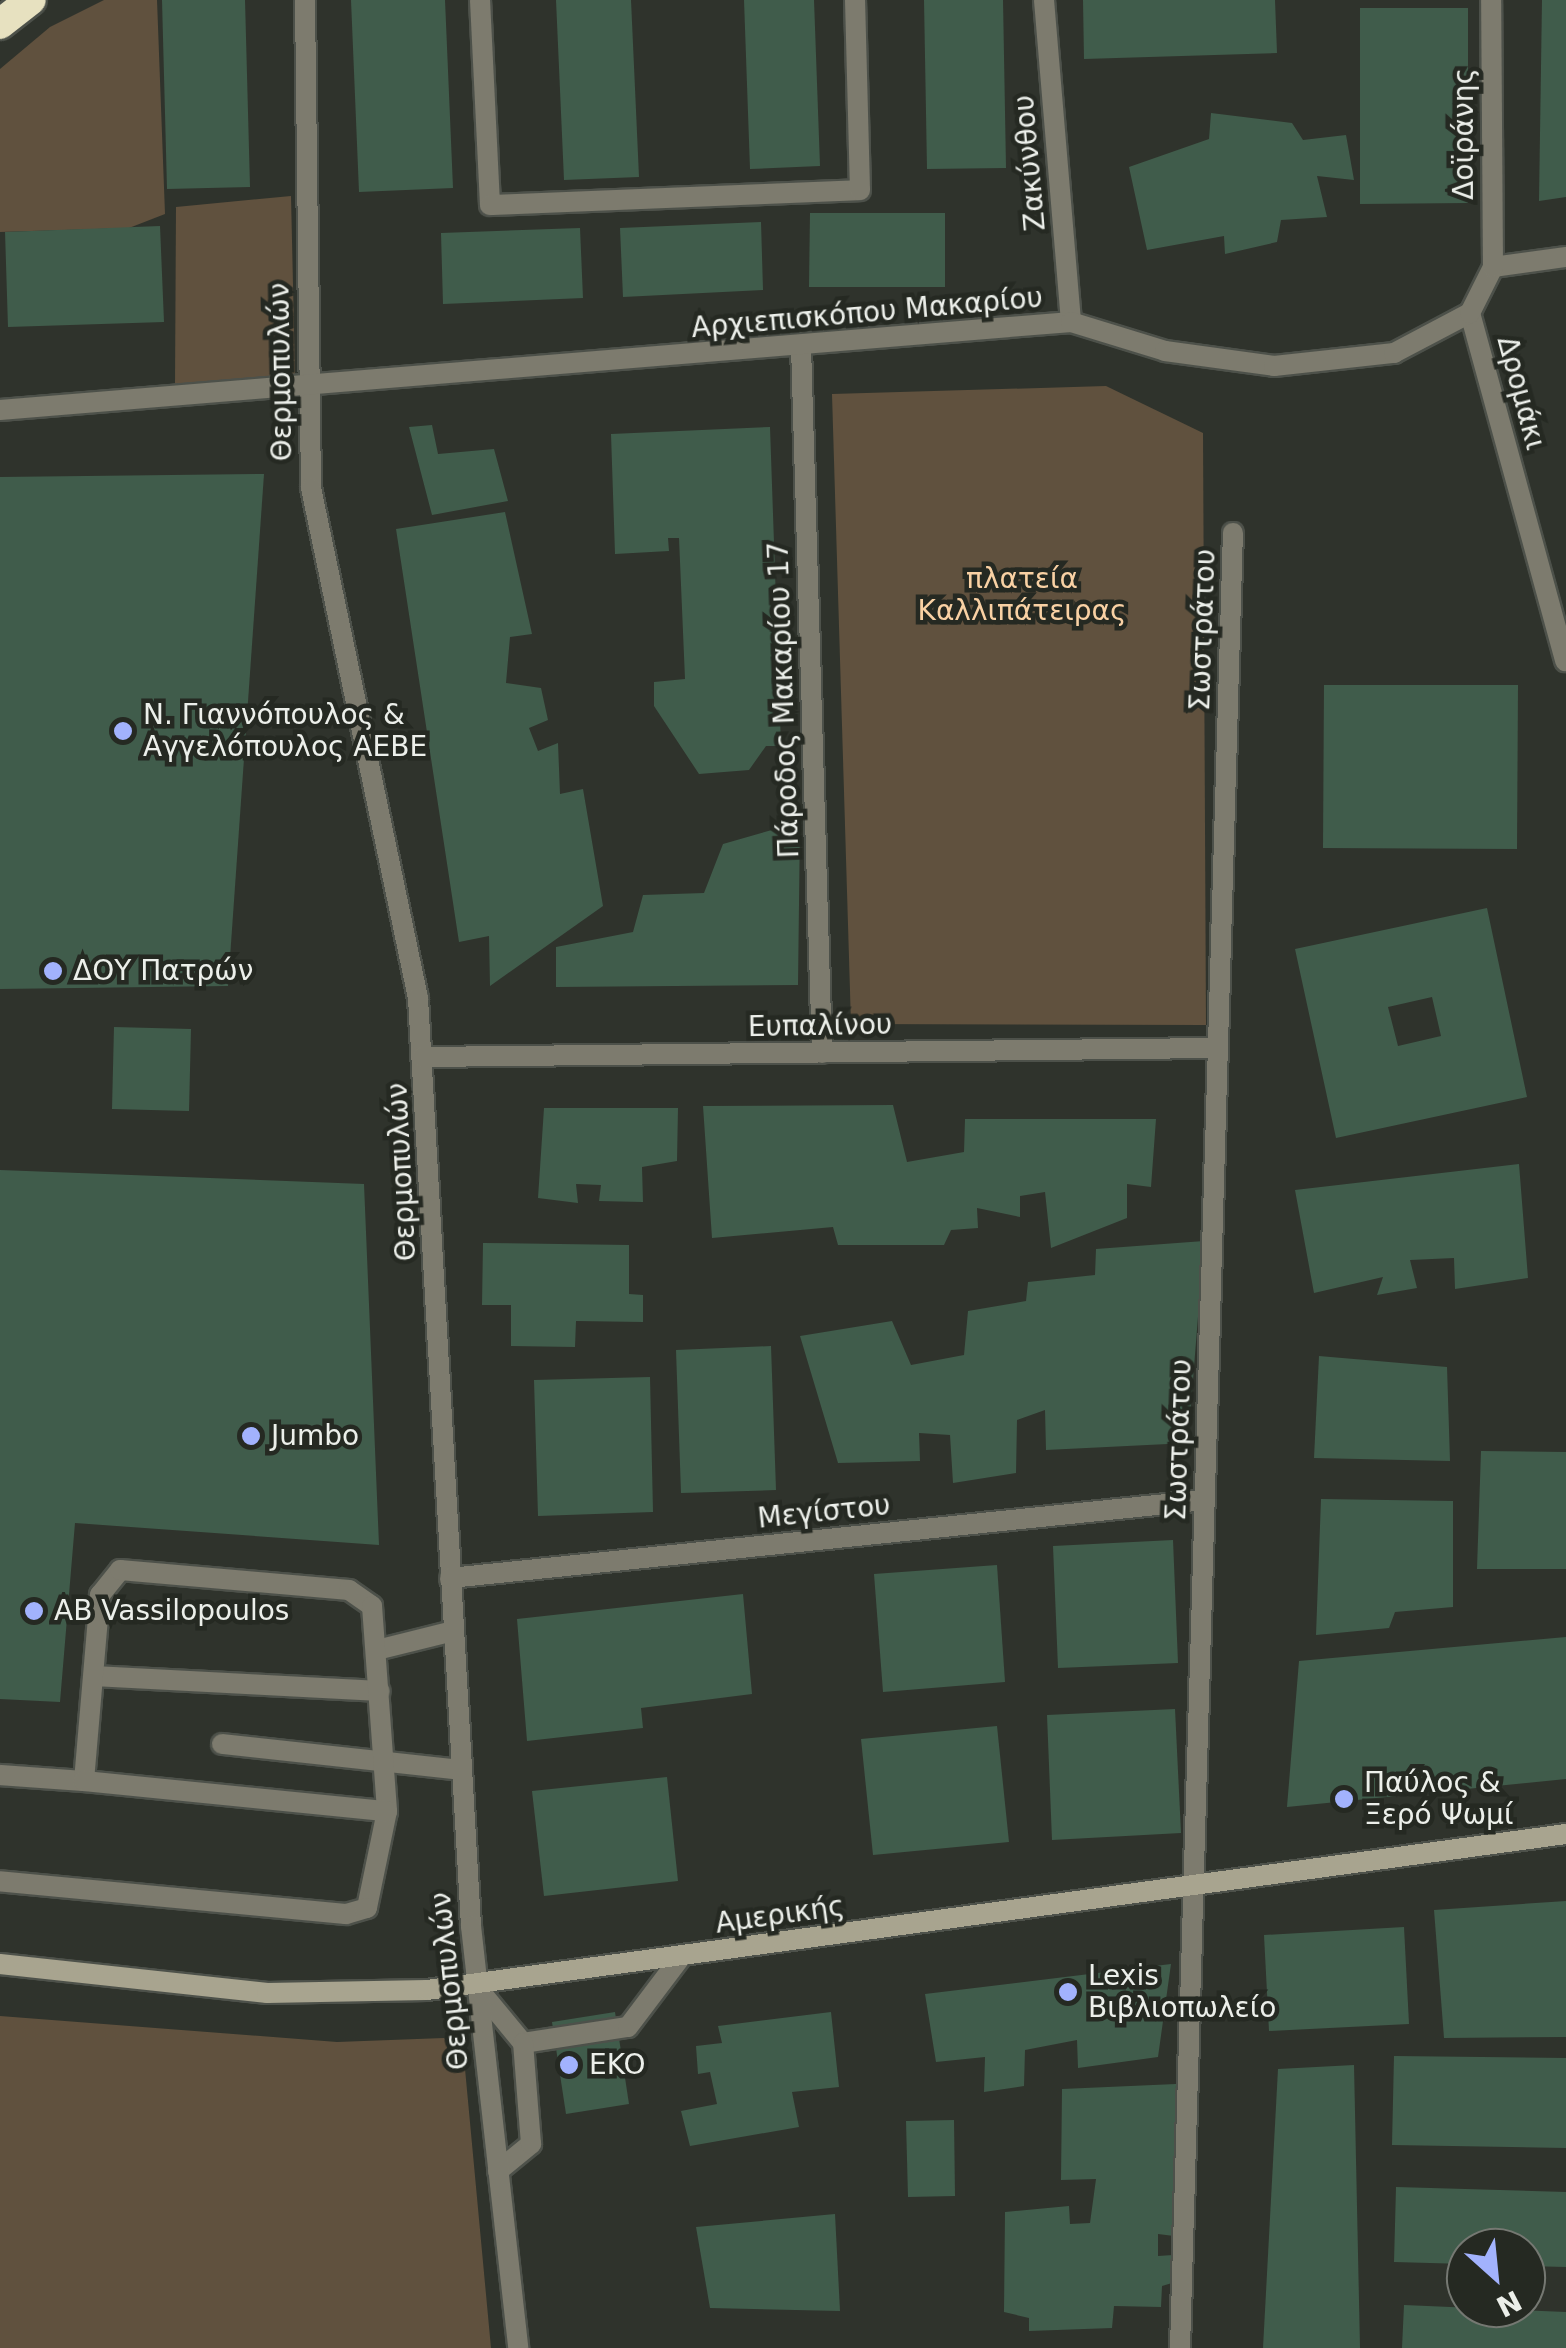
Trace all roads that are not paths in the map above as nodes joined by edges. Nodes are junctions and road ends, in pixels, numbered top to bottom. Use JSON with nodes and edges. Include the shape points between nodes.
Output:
{"nodes":[{"id":1,"x":31,"y":0,"type":"edge"},
{"id":2,"x":305,"y":0,"type":"edge"},
{"id":3,"x":480,"y":0,"type":"edge"},
{"id":4,"x":855,"y":0,"type":"edge"},
{"id":5,"x":1044,"y":0,"type":"edge"},
{"id":6,"x":1491,"y":0,"type":"edge"},
{"id":7,"x":0,"y":24,"type":"edge"},
{"id":8,"x":1566,"y":257,"type":"edge"},
{"id":9,"x":1493,"y":267,"type":"junction"},
{"id":10,"x":1470,"y":312,"type":"junction"},
{"id":11,"x":1071,"y":322,"type":"junction"},
{"id":12,"x":801,"y":346,"type":"junction"},
{"id":13,"x":308,"y":390,"type":"junction"},
{"id":14,"x":0,"y":410,"type":"edge"},
{"id":15,"x":1234,"y":533,"type":"dead end"},
{"id":16,"x":1565,"y":662,"type":"edge"},
{"id":17,"x":1218,"y":1048,"type":"junction"},
{"id":18,"x":822,"y":1053,"type":"junction"},
{"id":19,"x":422,"y":1058,"type":"junction"},
{"id":20,"x":1205,"y":1500,"type":"junction"},
{"id":21,"x":450,"y":1578,"type":"junction"},
{"id":22,"x":453,"y":1631,"type":"junction"},
{"id":23,"x":377,"y":1650,"type":"junction"},
{"id":24,"x":94,"y":1676,"type":"junction"},
{"id":25,"x":380,"y":1691,"type":"junction"},
{"id":26,"x":222,"y":1744,"type":"dead end"},
{"id":27,"x":386,"y":1755,"type":"junction"},
{"id":28,"x":460,"y":1770,"type":"junction"},
{"id":29,"x":0,"y":1775,"type":"edge"},
{"id":30,"x":84,"y":1782,"type":"junction"},
{"id":31,"x":386,"y":1811,"type":"junction"},
{"id":32,"x":1566,"y":1834,"type":"edge"},
{"id":33,"x":0,"y":1881,"type":"edge"},
{"id":34,"x":1194,"y":1886,"type":"junction"},
{"id":35,"x":681,"y":1957,"type":"junction"},
{"id":36,"x":0,"y":1964,"type":"edge"},
{"id":37,"x":476,"y":1986,"type":"junction"},
{"id":38,"x":524,"y":2044,"type":"junction"},
{"id":39,"x":498,"y":2171,"type":"junction"},
{"id":40,"x":518,"y":2348,"type":"edge"},
{"id":41,"x":1180,"y":2348,"type":"edge"}],
"edges":[{"from":1,"to":7,"type":"highway"},
{"from":2,"to":13,"type":"street","name":"Θερμοπυλών"},
{"from":3,"to":4,"type":"street","via":[[490,205],[860,190]]},
{"from":5,"to":11,"type":"street","name":"Ζακύνθου"},
{"from":6,"to":9,"type":"street","name":"Δοϊράνης"},
{"from":8,"to":9,"type":"street"},
{"from":9,"to":10,"type":"street"},
{"from":10,"to":11,"type":"street","name":"Αρχιεπισκόπου Μακαρίου","via":[[1394,353],[1274,366],[1165,351]]},
{"from":10,"to":16,"type":"street","name":"Δρομάκι"},
{"from":11,"to":12,"type":"street","name":"Αρχιεπισκόπου Μακαρίου"},
{"from":12,"to":13,"type":"street","name":"Αρχιεπισκόπου Μακαρίου"},
{"from":12,"to":18,"type":"street","name":"Πάροδος Μακαρίου 17"},
{"from":13,"to":14,"type":"street","name":"Αρχιεπισκόπου Μακαρίου"},
{"from":13,"to":19,"type":"street","name":"Θερμοπυλών","via":[[320,548],[398,872]]},
{"from":15,"to":17,"type":"street","name":"Σωστράτου"},
{"from":17,"to":18,"type":"street","name":"Ευπαλίνου"},
{"from":17,"to":20,"type":"street","name":"Σωστράτου"},
{"from":18,"to":19,"type":"street","name":"Ευπαλίνου"},
{"from":19,"to":21,"type":"street","name":"Θερμοπυλών"},
{"from":20,"to":21,"type":"street","name":"Μεγίστου"},
{"from":20,"to":34,"type":"street","name":"Σωστράτου"},
{"from":21,"to":22,"type":"street","name":"Θερμοπυλών"},
{"from":22,"to":23,"type":"street"},
{"from":22,"to":28,"type":"street","name":"Θερμοπυλών"},
{"from":23,"to":24,"type":"street","via":[[372,1606],[349,1590],[132,1569],[103,1584]]},
{"from":23,"to":25,"type":"street"},
{"from":24,"to":25,"type":"street"},
{"from":24,"to":30,"type":"street"},
{"from":25,"to":27,"type":"street"},
{"from":26,"to":27,"type":"street"},
{"from":27,"to":28,"type":"street"},
{"from":27,"to":31,"type":"street"},
{"from":28,"to":37,"type":"street","name":"Θερμοπυλών"},
{"from":29,"to":30,"type":"street"},
{"from":30,"to":31,"type":"street"},
{"from":31,"to":33,"type":"street","via":[[377,1890],[357,1913]]},
{"from":32,"to":34,"type":"street","name":"Αμερικής"},
{"from":34,"to":35,"type":"street","name":"Αμερικής"},
{"from":34,"to":41,"type":"street","name":"Σωστράτου"},
{"from":35,"to":37,"type":"street","name":"Αμερικής"},
{"from":35,"to":38,"type":"street","via":[[628,2027]]},
{"from":36,"to":37,"type":"street","name":"Αμερικής","via":[[267,1994]]},
{"from":37,"to":38,"type":"street"},
{"from":37,"to":39,"type":"street","name":"Θερμοπυλών"},
{"from":38,"to":39,"type":"street","via":[[531,2144]]},
{"from":39,"to":40,"type":"street","name":"Θερμοπυλών"}]}
